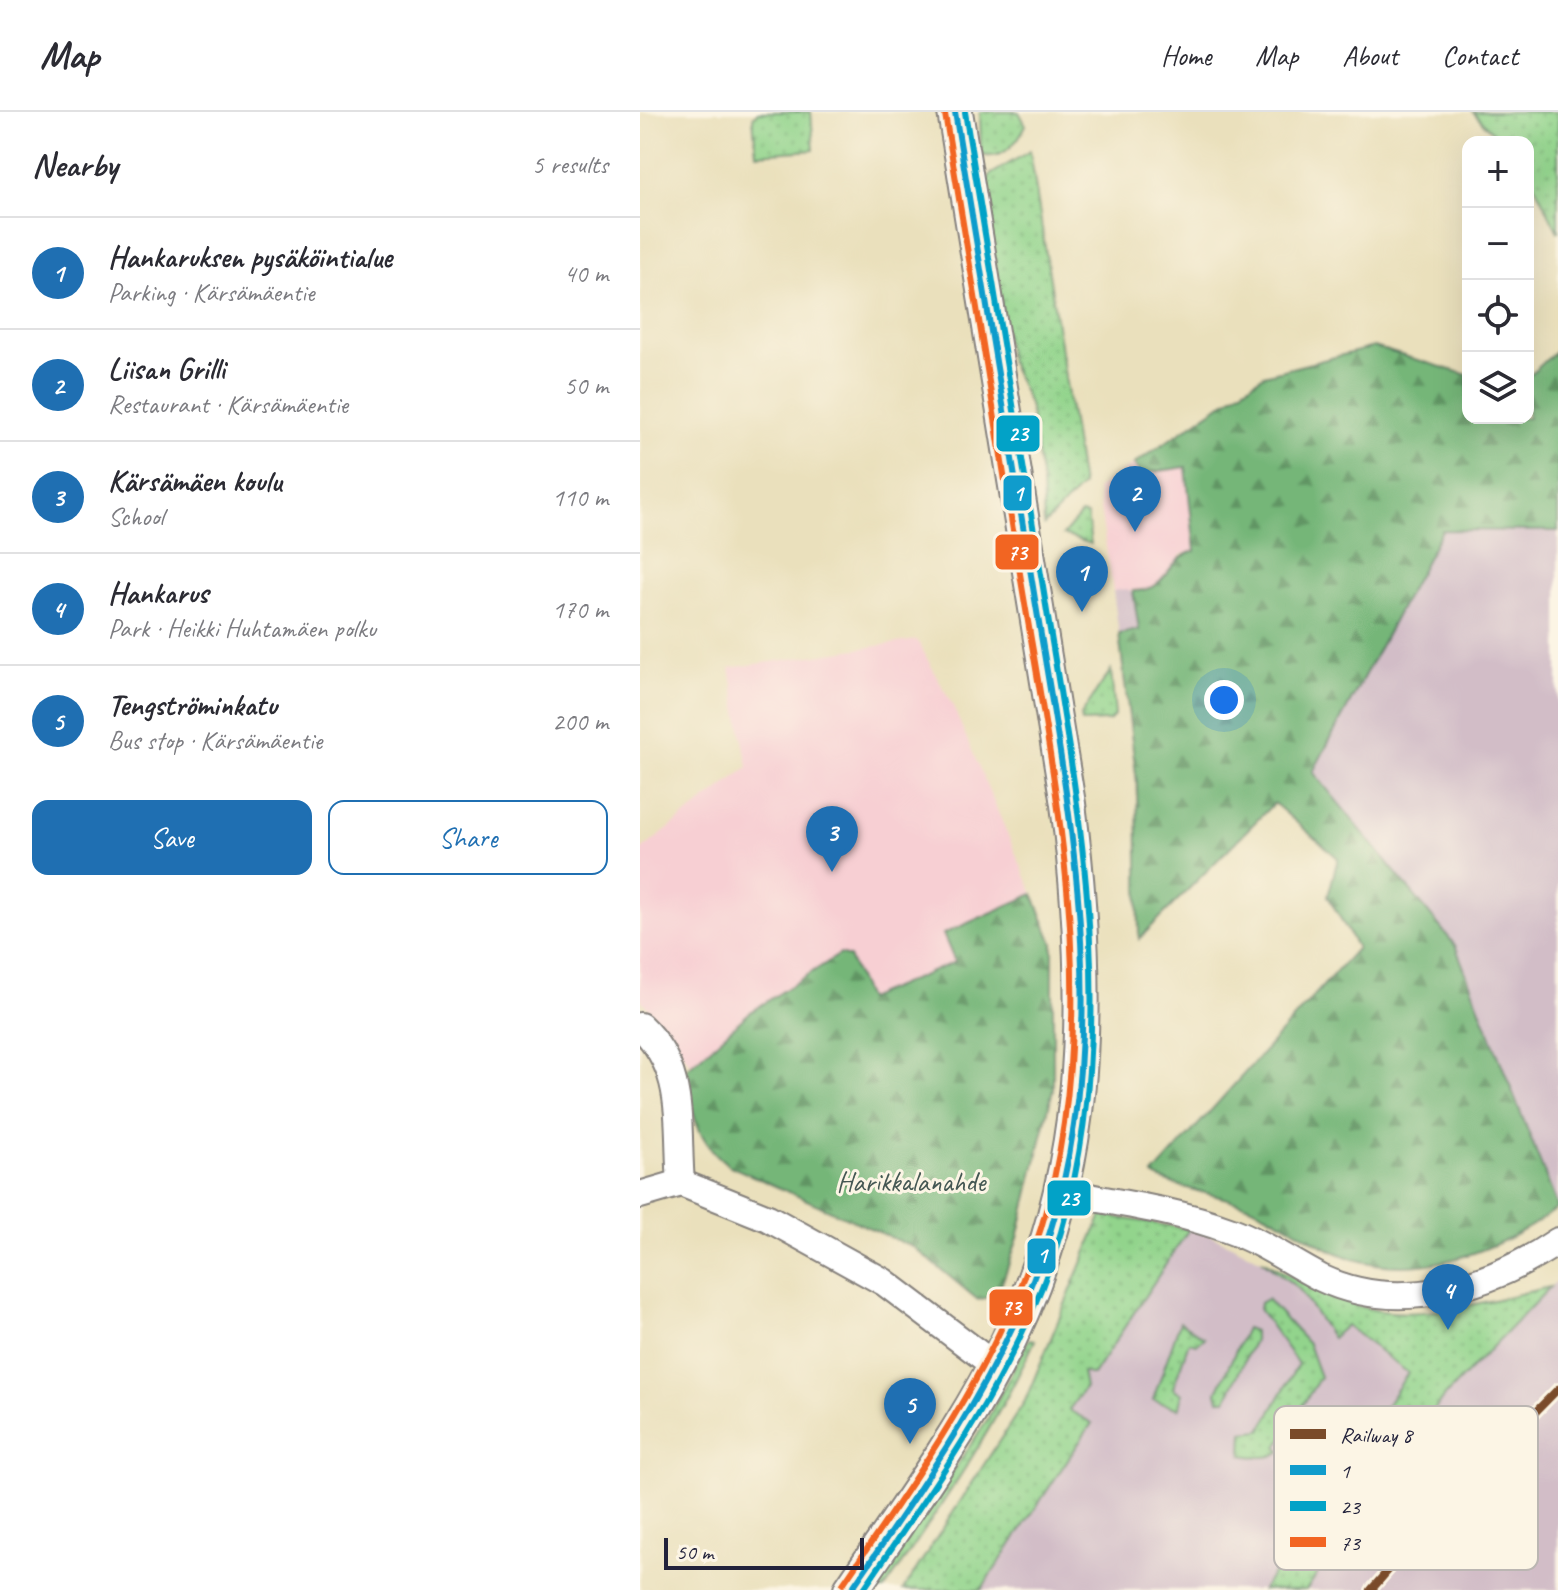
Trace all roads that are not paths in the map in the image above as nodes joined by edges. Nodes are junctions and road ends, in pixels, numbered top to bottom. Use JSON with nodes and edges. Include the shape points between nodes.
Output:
{"nodes":[{"id":1,"x":955,"y":112,"type":"edge"},
{"id":2,"x":640,"y":1026,"type":"edge"},
{"id":3,"x":681,"y":1183,"type":"junction"},
{"id":4,"x":1062,"y":1192,"type":"junction"},
{"id":5,"x":640,"y":1195,"type":"edge"},
{"id":6,"x":1558,"y":1241,"type":"edge"},
{"id":7,"x":995,"y":1366,"type":"junction"},
{"id":8,"x":851,"y":1590,"type":"edge"}],
"edges":[{"from":1,"to":4,"type":"street","via":[[1074,854],[1083,1045]]},
{"from":2,"to":3,"type":"street","via":[[667,1057],[674,1080]]},
{"from":3,"to":5,"type":"street"},
{"from":3,"to":7,"type":"street","via":[[834,1251]]},
{"from":4,"to":6,"type":"street","via":[[1189,1216],[1278,1251],[1354,1291],[1385,1295],[1415,1295],[1480,1281],[1530,1260]]},
{"from":4,"to":7,"type":"street","via":[[1038,1274]]},
{"from":7,"to":8,"type":"street"}]}
